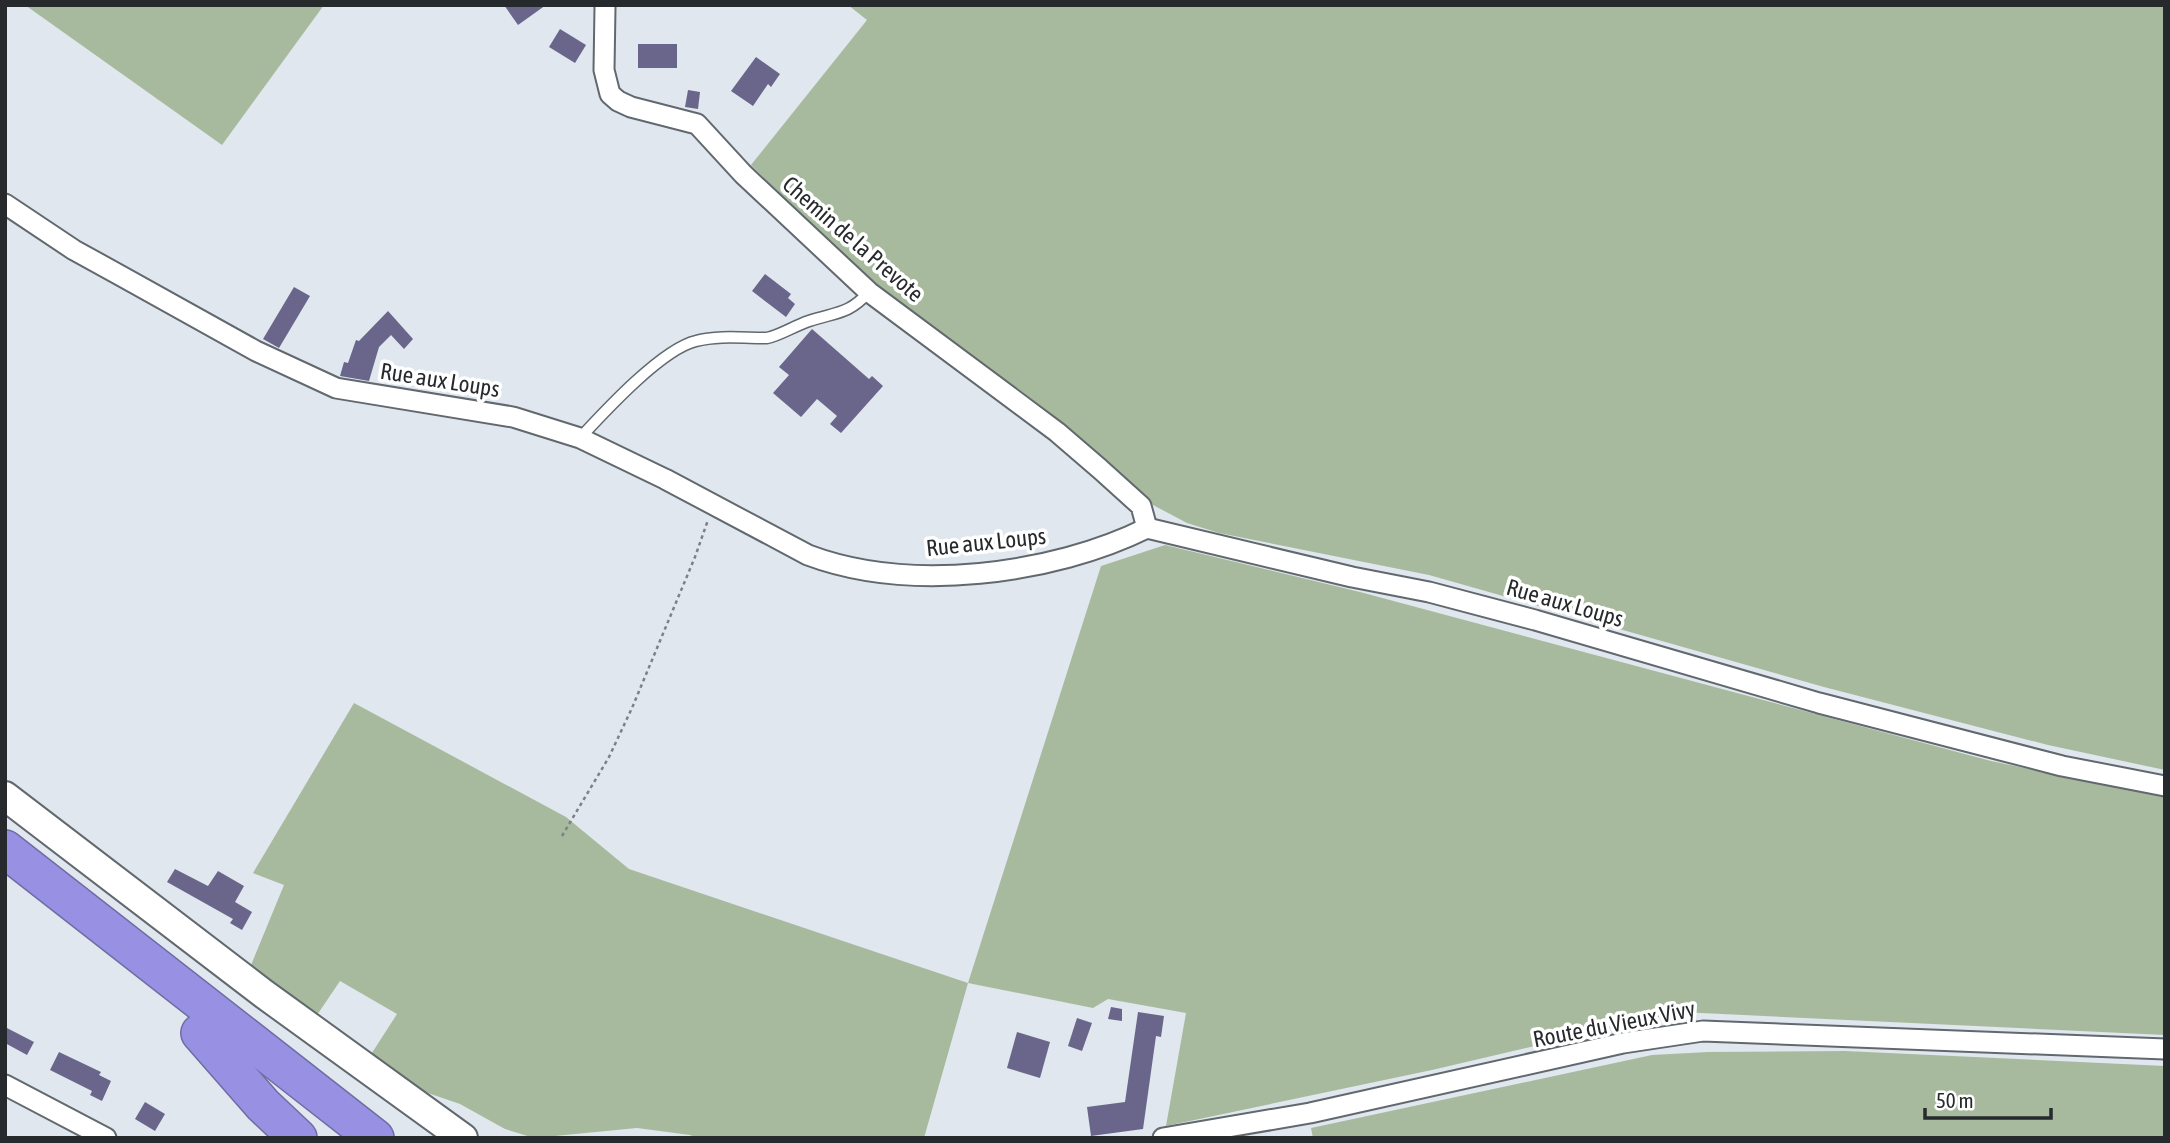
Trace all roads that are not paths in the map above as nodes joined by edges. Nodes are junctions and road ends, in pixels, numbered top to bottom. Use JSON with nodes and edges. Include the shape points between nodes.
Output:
{"nodes":[{"id":1,"x":602,"y":6,"type":"edge"},
{"id":2,"x":5,"y":204,"type":"edge"},
{"id":3,"x":869,"y":292,"type":"junction"},
{"id":4,"x":580,"y":438,"type":"junction"},
{"id":5,"x":1147,"y":528,"type":"junction"},
{"id":6,"x":2165,"y":786,"type":"edge"},
{"id":7,"x":5,"y":796,"type":"edge"},
{"id":8,"x":5,"y":849,"type":"edge"},
{"id":9,"x":5,"y":881,"type":"edge"},
{"id":10,"x":200,"y":1033,"type":"junction"},
{"id":11,"x":2165,"y":1049,"type":"edge"},
{"id":12,"x":5,"y":1085,"type":"edge"},
{"id":13,"x":313,"y":1089,"type":"junction"},
{"id":14,"x":106,"y":1138,"type":"edge"},
{"id":15,"x":298,"y":1138,"type":"edge"},
{"id":16,"x":335,"y":1138,"type":"edge"},
{"id":17,"x":375,"y":1138,"type":"edge"},
{"id":18,"x":390,"y":1138,"type":"edge"},
{"id":19,"x":463,"y":1138,"type":"edge"},
{"id":20,"x":1163,"y":1138,"type":"edge"}],
"edges":[{"from":1,"to":3,"type":"street","name":"Chemin de la Prevote","via":[[604,70],[610,94],[631,107],[696,124]]},
{"from":2,"to":4,"type":"street","name":"Rue aux Loups","via":[[74,250],[256,351],[336,388],[513,417]]},
{"from":3,"to":4,"type":"lane","via":[[850,309],[776,336],[682,345]]},
{"from":3,"to":5,"type":"street","name":"Chemin de la Prevote","via":[[1057,432],[1141,506]]},
{"from":4,"to":5,"type":"street","name":"Rue aux Loups","via":[[808,555],[854,569],[932,575],[1012,569],[1121,541]]},
{"from":5,"to":6,"type":"street","name":"Rue aux Loups","via":[[1429,592],[1819,702],[2062,766]]},
{"from":7,"to":19,"type":"street","via":[[264,994]]},
{"from":8,"to":13,"type":"highway"},
{"from":9,"to":10,"type":"highway"},
{"from":10,"to":15,"type":"highway"},
{"from":10,"to":16,"type":"highway"},
{"from":11,"to":20,"type":"street","name":"Route du Vieux Vivy","via":[[1703,1031],[1622,1043],[1310,1113]]},
{"from":12,"to":14,"type":"street"},
{"from":13,"to":17,"type":"highway"},
{"from":13,"to":18,"type":"highway"}]}
